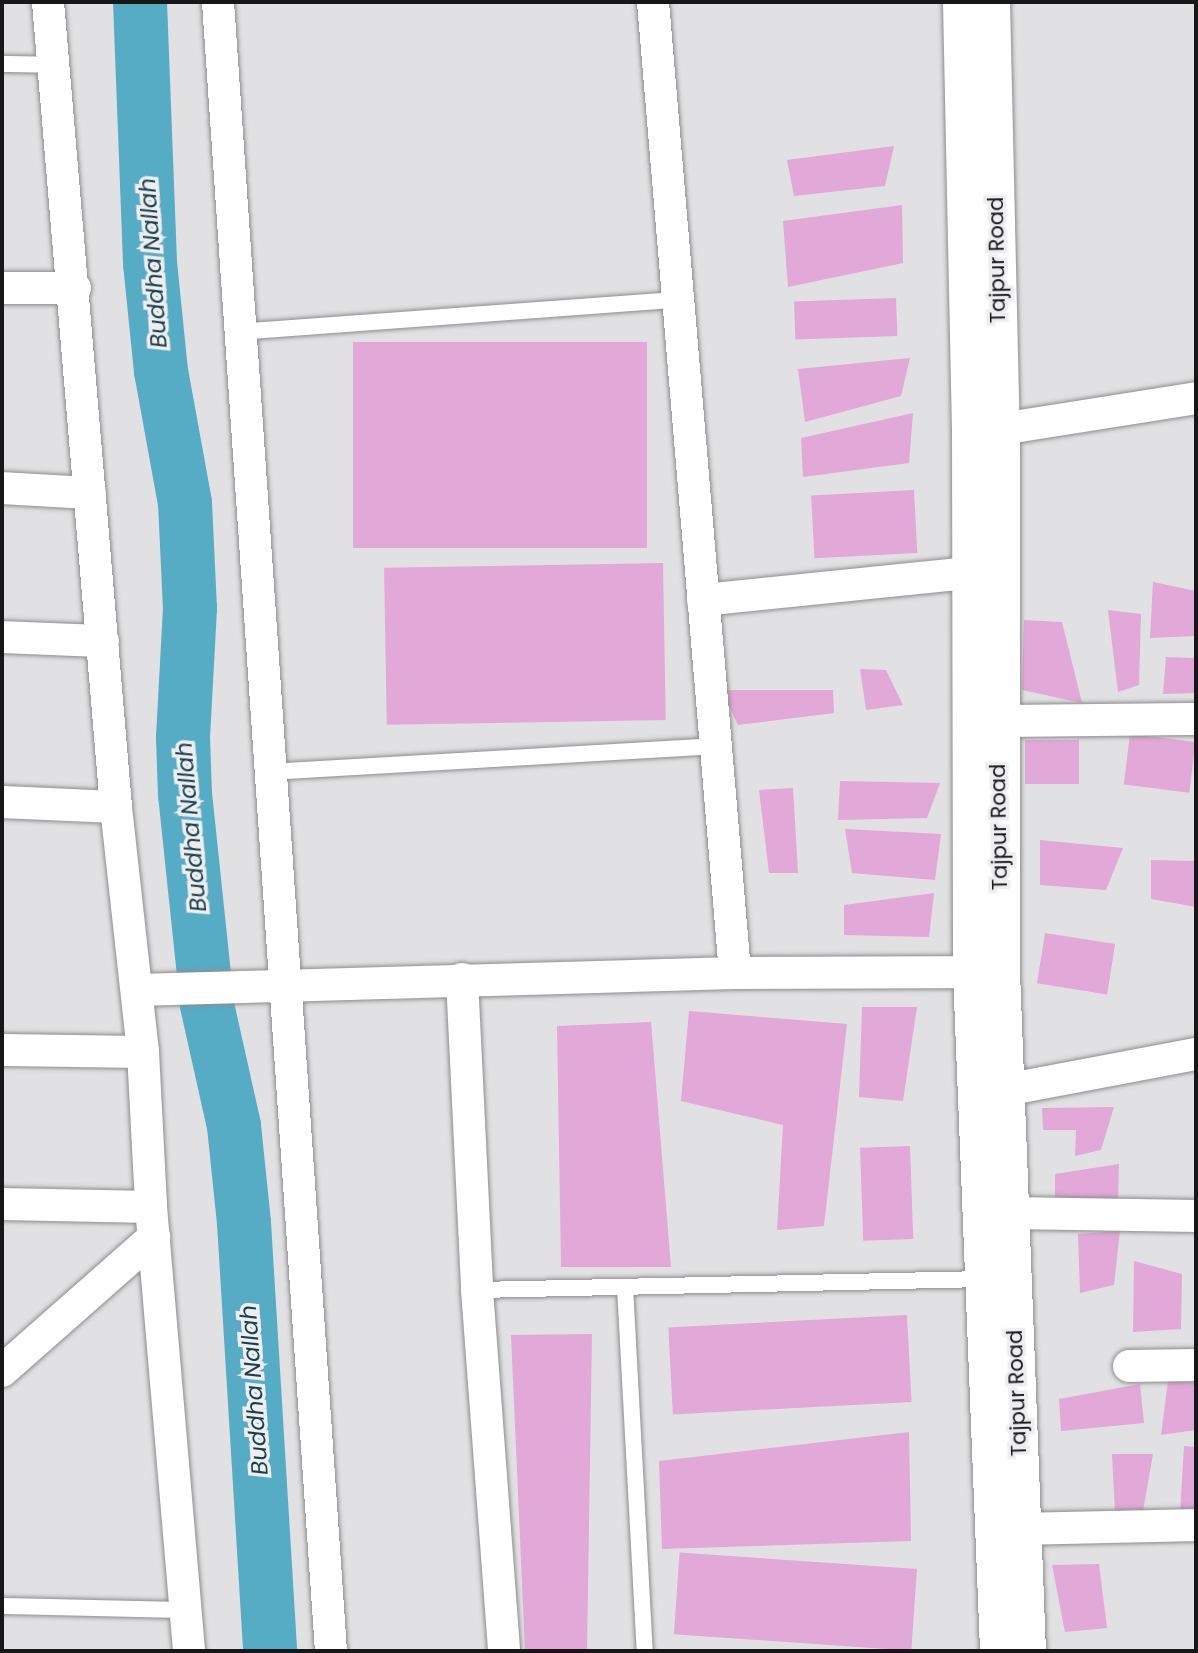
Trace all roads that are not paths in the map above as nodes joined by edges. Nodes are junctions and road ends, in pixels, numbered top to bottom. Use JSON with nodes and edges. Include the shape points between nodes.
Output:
{"nodes":[{"id":1,"x":48,"y":2,"type":"edge"},
{"id":2,"x":218,"y":2,"type":"edge"},
{"id":3,"x":653,"y":2,"type":"edge"},
{"id":4,"x":962,"y":2,"type":"edge"},
{"id":5,"x":991,"y":2,"type":"edge"},
{"id":6,"x":2,"y":64,"type":"edge"},
{"id":7,"x":57,"y":65,"type":"junction"},
{"id":8,"x":2,"y":288,"type":"edge"},
{"id":9,"x":75,"y":288,"type":"junction"},
{"id":10,"x":678,"y":300,"type":"junction"},
{"id":11,"x":238,"y":332,"type":"junction"},
{"id":12,"x":1196,"y":398,"type":"edge"},
{"id":13,"x":1001,"y":429,"type":"junction"},
{"id":14,"x":2,"y":488,"type":"edge"},
{"id":15,"x":90,"y":493,"type":"junction"},
{"id":16,"x":971,"y":573,"type":"junction"},
{"id":17,"x":703,"y":600,"type":"junction"},
{"id":18,"x":2,"y":637,"type":"edge"},
{"id":19,"x":103,"y":640,"type":"junction"},
{"id":20,"x":1196,"y":719,"type":"edge"},
{"id":21,"x":998,"y":721,"type":"junction"},
{"id":22,"x":715,"y":746,"type":"junction"},
{"id":23,"x":268,"y":772,"type":"junction"},
{"id":24,"x":2,"y":802,"type":"edge"},
{"id":25,"x":116,"y":807,"type":"junction"},
{"id":26,"x":986,"y":972,"type":"junction"},
{"id":27,"x":735,"y":973,"type":"junction"},
{"id":28,"x":462,"y":979,"type":"junction"},
{"id":29,"x":273,"y":983,"type":"junction"},
{"id":30,"x":136,"y":990,"type":"junction"},
{"id":31,"x":2,"y":1050,"type":"edge"},
{"id":32,"x":143,"y":1052,"type":"junction"},
{"id":33,"x":1196,"y":1054,"type":"edge"},
{"id":34,"x":1005,"y":1090,"type":"junction"},
{"id":35,"x":2,"y":1204,"type":"edge"},
{"id":36,"x":1011,"y":1213,"type":"junction"},
{"id":37,"x":1196,"y":1216,"type":"edge"},
{"id":38,"x":153,"y":1222,"type":"junction"},
{"id":39,"x":984,"y":1279,"type":"junction"},
{"id":40,"x":625,"y":1287,"type":"junction"},
{"id":41,"x":477,"y":1290,"type":"junction"},
{"id":42,"x":1196,"y":1365,"type":"edge"},
{"id":43,"x":1129,"y":1366,"type":"dead end"},
{"id":44,"x":2,"y":1371,"type":"edge"},
{"id":45,"x":1196,"y":1525,"type":"edge"},
{"id":46,"x":1023,"y":1529,"type":"junction"},
{"id":47,"x":2,"y":1606,"type":"edge"},
{"id":48,"x":185,"y":1610,"type":"junction"},
{"id":49,"x":189,"y":1651,"type":"edge"},
{"id":50,"x":331,"y":1651,"type":"edge"},
{"id":51,"x":504,"y":1651,"type":"edge"},
{"id":52,"x":645,"y":1651,"type":"edge"},
{"id":53,"x":999,"y":1651,"type":"edge"},
{"id":54,"x":1027,"y":1651,"type":"edge"}],
"edges":[{"from":1,"to":7,"type":"street"},
{"from":2,"to":11,"type":"street"},
{"from":3,"to":10,"type":"street"},
{"from":4,"to":16,"type":"main road","name":"Tajpur Road"},
{"from":5,"to":13,"type":"main road","name":"Tajpur Road"},
{"from":6,"to":7,"type":"lane"},
{"from":7,"to":9,"type":"street"},
{"from":8,"to":9,"type":"street"},
{"from":9,"to":15,"type":"street"},
{"from":10,"to":11,"type":"lane"},
{"from":10,"to":17,"type":"street"},
{"from":11,"to":23,"type":"street"},
{"from":12,"to":13,"type":"street"},
{"from":13,"to":21,"type":"main road","name":"Tajpur Road"},
{"from":14,"to":15,"type":"street"},
{"from":15,"to":19,"type":"street"},
{"from":16,"to":17,"type":"street"},
{"from":16,"to":26,"type":"main road","name":"Tajpur Road"},
{"from":17,"to":22,"type":"street"},
{"from":18,"to":19,"type":"street"},
{"from":19,"to":25,"type":"street"},
{"from":20,"to":21,"type":"street"},
{"from":21,"to":26,"type":"main road","name":"Tajpur Road"},
{"from":22,"to":23,"type":"lane"},
{"from":22,"to":27,"type":"street"},
{"from":23,"to":29,"type":"street"},
{"from":24,"to":25,"type":"street"},
{"from":25,"to":30,"type":"street"},
{"from":26,"to":27,"type":"street"},
{"from":26,"to":34,"type":"main road","name":"Tajpur Road"},
{"from":26,"to":39,"type":"main road","name":"Tajpur Road"},
{"from":27,"to":28,"type":"street"},
{"from":28,"to":29,"type":"street"},
{"from":28,"to":41,"type":"street"},
{"from":29,"to":30,"type":"street"},
{"from":29,"to":50,"type":"street"},
{"from":30,"to":32,"type":"street"},
{"from":31,"to":32,"type":"street"},
{"from":32,"to":38,"type":"street"},
{"from":33,"to":34,"type":"street"},
{"from":34,"to":36,"type":"main road","name":"Tajpur Road"},
{"from":35,"to":38,"type":"street"},
{"from":36,"to":37,"type":"street"},
{"from":36,"to":46,"type":"main road","name":"Tajpur Road"},
{"from":38,"to":44,"type":"street"},
{"from":38,"to":48,"type":"street"},
{"from":39,"to":40,"type":"lane"},
{"from":39,"to":53,"type":"main road","name":"Tajpur Road"},
{"from":40,"to":41,"type":"lane"},
{"from":40,"to":52,"type":"lane"},
{"from":41,"to":51,"type":"street"},
{"from":42,"to":43,"type":"street"},
{"from":45,"to":46,"type":"street"},
{"from":46,"to":54,"type":"main road","name":"Tajpur Road"},
{"from":47,"to":48,"type":"lane"},
{"from":48,"to":49,"type":"street"}]}
